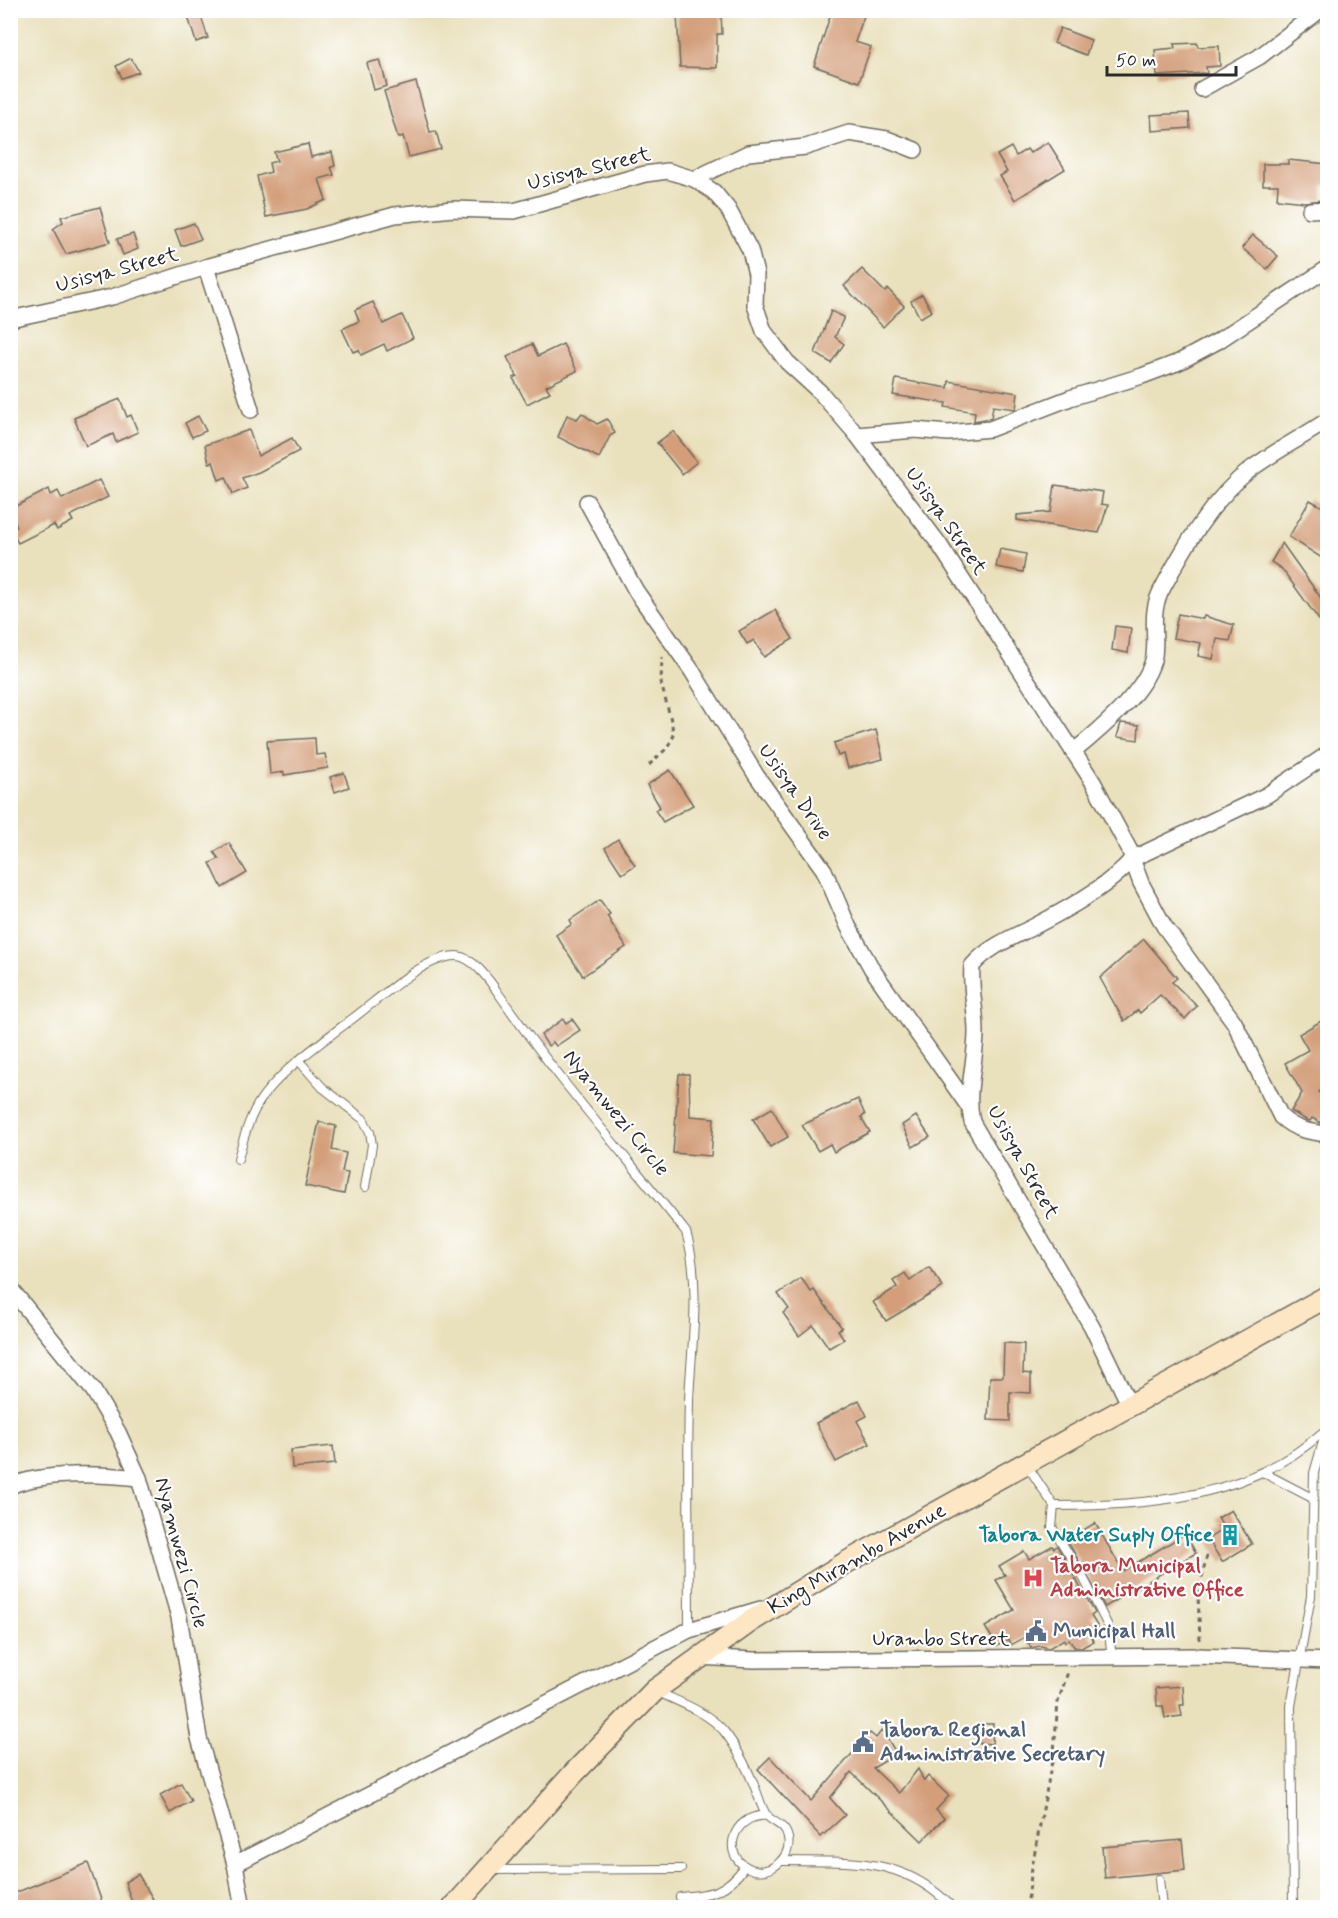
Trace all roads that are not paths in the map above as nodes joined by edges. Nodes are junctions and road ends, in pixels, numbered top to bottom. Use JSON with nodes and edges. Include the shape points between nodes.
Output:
{"nodes":[{"id":1,"x":1320,"y":10,"type":"edge"},
{"id":2,"x":1202,"y":89,"type":"dead end"},
{"id":3,"x":915,"y":150,"type":"dead end"},
{"id":4,"x":693,"y":179,"type":"junction"},
{"id":5,"x":1328,"y":209,"type":"edge"},
{"id":6,"x":1310,"y":210,"type":"dead end"},
{"id":7,"x":206,"y":267,"type":"junction"},
{"id":8,"x":1328,"y":268,"type":"edge"},
{"id":9,"x":10,"y":318,"type":"edge"},
{"id":10,"x":251,"y":410,"type":"dead end"},
{"id":11,"x":1328,"y":420,"type":"edge"},
{"id":12,"x":857,"y":435,"type":"junction"},
{"id":13,"x":587,"y":502,"type":"dead end"},
{"id":14,"x":1073,"y":752,"type":"junction"},
{"id":15,"x":1328,"y":754,"type":"edge"},
{"id":16,"x":1132,"y":859,"type":"junction"},
{"id":17,"x":300,"y":1062,"type":"junction"},
{"id":18,"x":969,"y":1107,"type":"junction"},
{"id":19,"x":1328,"y":1134,"type":"edge"},
{"id":20,"x":238,"y":1159,"type":"dead end"},
{"id":21,"x":365,"y":1187,"type":"dead end"},
{"id":22,"x":10,"y":1288,"type":"edge"},
{"id":23,"x":1328,"y":1296,"type":"edge"},
{"id":24,"x":1130,"y":1406,"type":"junction"},
{"id":25,"x":1326,"y":1427,"type":"edge"},
{"id":26,"x":1026,"y":1464,"type":"junction"},
{"id":27,"x":1264,"y":1473,"type":"junction"},
{"id":28,"x":139,"y":1478,"type":"junction"},
{"id":29,"x":10,"y":1486,"type":"edge"},
{"id":30,"x":1314,"y":1499,"type":"junction"},
{"id":31,"x":1054,"y":1506,"type":"junction"},
{"id":32,"x":778,"y":1604,"type":"junction"},
{"id":33,"x":689,"y":1630,"type":"junction"},
{"id":34,"x":698,"y":1657,"type":"junction"},
{"id":35,"x":1112,"y":1659,"type":"junction"},
{"id":36,"x":1297,"y":1660,"type":"junction"},
{"id":37,"x":1328,"y":1661,"type":"edge"},
{"id":38,"x":654,"y":1690,"type":"junction"},
{"id":39,"x":768,"y":1816,"type":"junction"},
{"id":40,"x":782,"y":1861,"type":"junction"},
{"id":41,"x":235,"y":1864,"type":"junction"},
{"id":42,"x":745,"y":1866,"type":"junction"},
{"id":43,"x":681,"y":1869,"type":"dead end"},
{"id":44,"x":488,"y":1870,"type":"junction"},
{"id":45,"x":1159,"y":1879,"type":"dead end"},
{"id":46,"x":680,"y":1897,"type":"dead end"},
{"id":47,"x":243,"y":1908,"type":"edge"},
{"id":48,"x":453,"y":1908,"type":"edge"},
{"id":49,"x":953,"y":1908,"type":"edge"},
{"id":50,"x":1162,"y":1908,"type":"edge"},
{"id":51,"x":1293,"y":1908,"type":"edge"}],
"edges":[{"from":1,"to":2,"type":"street","via":[[1259,57]]},
{"from":3,"to":4,"type":"street","via":[[887,139],[849,133],[806,147],[748,153]]},
{"from":4,"to":7,"type":"street","name":"Usisya Street","via":[[668,171],[514,211],[443,209],[395,215]]},
{"from":4,"to":12,"type":"street","name":"Usisya Street","via":[[714,192],[728,209],[750,250],[756,274],[755,305],[764,331],[787,362],[820,392]]},
{"from":5,"to":6,"type":"street"},
{"from":7,"to":9,"type":"street","name":"Usisya Street","via":[[112,297]]},
{"from":7,"to":10,"type":"street"},
{"from":8,"to":12,"type":"street","via":[[1218,341],[1142,376],[990,429]]},
{"from":11,"to":14,"type":"street","via":[[1251,469],[1192,535],[1153,613],[1155,636],[1149,670],[1106,724]]},
{"from":12,"to":14,"type":"street","name":"Usisya Street","via":[[939,544]]},
{"from":13,"to":18,"type":"street","name":"Usisya Drive","via":[[636,591],[692,671],[756,775],[824,870],[872,969]]},
{"from":14,"to":16,"type":"street","name":"Usisya Street","via":[[1127,840]]},
{"from":15,"to":16,"type":"street","name":"Usisya Street","via":[[1266,795]]},
{"from":16,"to":18,"type":"street","name":"Usisya Street","via":[[1084,896],[982,954],[972,966],[976,1034]]},
{"from":16,"to":19,"type":"street","via":[[1164,926],[1234,1022],[1281,1117],[1290,1126]]},
{"from":17,"to":20,"type":"lane","name":"Nyamwezi Circle","via":[[260,1102],[248,1122]]},
{"from":17,"to":21,"type":"lane","via":[[322,1087],[363,1119],[370,1132],[372,1154]]},
{"from":17,"to":33,"type":"lane","name":"Nyamwezi Circle","via":[[434,960],[457,955],[470,961],[493,985],[535,1047],[686,1232],[695,1282],[689,1404]]},
{"from":18,"to":24,"type":"street","name":"Usisya Street","via":[[979,1135],[1092,1327]]},
{"from":22,"to":28,"type":"street","name":"Nyamwezi Circle","via":[[93,1390]]},
{"from":23,"to":24,"type":"main road","name":"King Mirambo Avenue"},
{"from":24,"to":26,"type":"main road","name":"King Mirambo Avenue"},
{"from":25,"to":27,"type":"lane","via":[[1303,1450]]},
{"from":25,"to":30,"type":"lane","via":[[1314,1473]]},
{"from":26,"to":31,"type":"lane"},
{"from":26,"to":32,"type":"main road","name":"King Mirambo Avenue"},
{"from":27,"to":30,"type":"lane"},
{"from":27,"to":31,"type":"lane","via":[[1179,1498],[1133,1504]]},
{"from":28,"to":29,"type":"street","via":[[64,1477]]},
{"from":28,"to":41,"type":"street","name":"Nyamwezi Circle","via":[[179,1617],[199,1738]]},
{"from":30,"to":36,"type":"lane","via":[[1311,1596]]},
{"from":31,"to":35,"type":"lane","via":[[1052,1527],[1108,1626]]},
{"from":32,"to":33,"type":"street"},
{"from":32,"to":34,"type":"main road","name":"King Mirambo Avenue"},
{"from":33,"to":41,"type":"street"},
{"from":34,"to":35,"type":"street","name":"Urambo Street"},
{"from":34,"to":38,"type":"main road","name":"King Mirambo Avenue"},
{"from":35,"to":36,"type":"street","name":"Urambo Street","via":[[1197,1656]]},
{"from":36,"to":37,"type":"street","name":"Urambo Street"},
{"from":36,"to":51,"type":"lane","via":[[1290,1714]]},
{"from":38,"to":39,"type":"lane","via":[[692,1708],[723,1730]]},
{"from":38,"to":44,"type":"main road","name":"King Mirambo Avenue"},
{"from":39,"to":40,"type":"lane","via":[[785,1830],[787,1851]]},
{"from":39,"to":42,"type":"lane","via":[[746,1819],[738,1827],[733,1848]]},
{"from":40,"to":42,"type":"lane","via":[[764,1870]]},
{"from":40,"to":49,"type":"lane","via":[[876,1863],[918,1879]]},
{"from":41,"to":47,"type":"street","name":"Nyamwezi Circle"},
{"from":42,"to":46,"type":"lane","via":[[730,1886],[722,1890]]},
{"from":43,"to":44,"type":"lane"},
{"from":44,"to":48,"type":"main road","name":"King Mirambo Avenue"},
{"from":45,"to":50,"type":"lane"}]}
